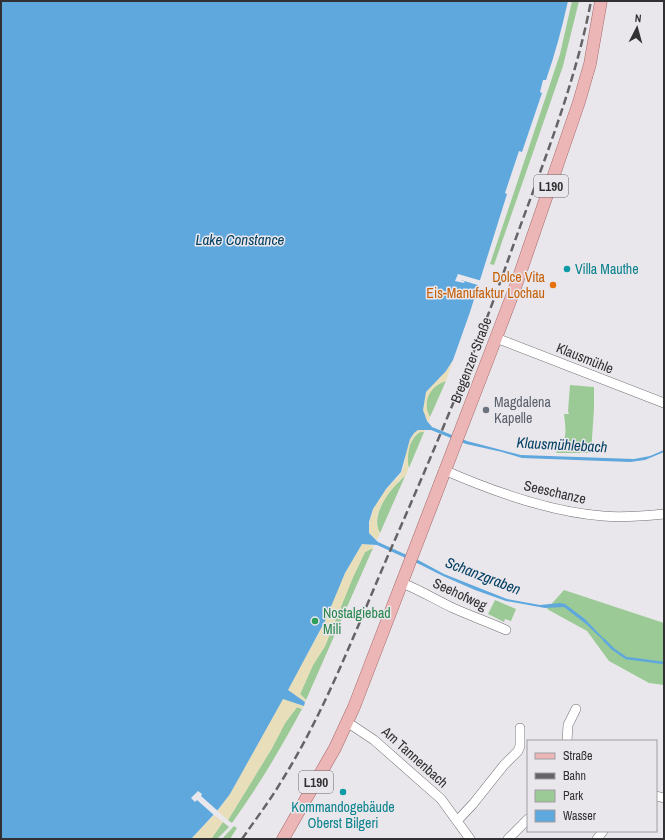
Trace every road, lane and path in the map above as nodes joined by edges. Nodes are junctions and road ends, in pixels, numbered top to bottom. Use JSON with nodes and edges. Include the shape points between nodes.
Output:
{"nodes":[{"id":1,"x":601,"y":1,"type":"edge"},
{"id":2,"x":496,"y":338,"type":"junction"},
{"id":3,"x":664,"y":403,"type":"edge"},
{"id":4,"x":444,"y":470,"type":"junction"},
{"id":5,"x":664,"y":514,"type":"edge"},
{"id":6,"x":402,"y":582,"type":"junction"},
{"id":7,"x":506,"y":630,"type":"dead end"},
{"id":8,"x":576,"y":709,"type":"dead end"},
{"id":9,"x":347,"y":722,"type":"junction"},
{"id":10,"x":520,"y":728,"type":"dead end"},
{"id":11,"x":567,"y":740,"type":"edge"},
{"id":12,"x":527,"y":820,"type":"edge"},
{"id":13,"x":457,"y":821,"type":"junction"},
{"id":14,"x":282,"y":839,"type":"edge"},
{"id":15,"x":470,"y":839,"type":"edge"},
{"id":16,"x":508,"y":839,"type":"edge"}],
"edges":[{"from":1,"to":2,"type":"main road","name":"Bregenzer Straße","number":"L190","via":[[590,64],[579,102]]},
{"from":2,"to":3,"type":"street","name":"Klausmühle"},
{"from":2,"to":4,"type":"main road","name":"Bregenzer Straße","number":"L190"},
{"from":4,"to":5,"type":"street","name":"Seeschanze","via":[[516,498],[559,510],[603,516]]},
{"from":4,"to":6,"type":"main road","name":"Bregenzer Straße","number":"L190"},
{"from":6,"to":7,"type":"street","name":"Seehofweg","via":[[453,608]]},
{"from":6,"to":9,"type":"main road","name":"Bregenzer Straße","number":"L190"},
{"from":8,"to":11,"type":"street","via":[[568,725]]},
{"from":9,"to":13,"type":"street","name":"Am Tannenbach","via":[[368,735],[403,764],[442,801]]},
{"from":9,"to":14,"type":"main road","number":"L190","via":[[321,773]]},
{"from":10,"to":13,"type":"street","via":[[518,751]]},
{"from":12,"to":16,"type":"street"},
{"from":13,"to":15,"type":"street","name":"Am Tannenbach"}]}
